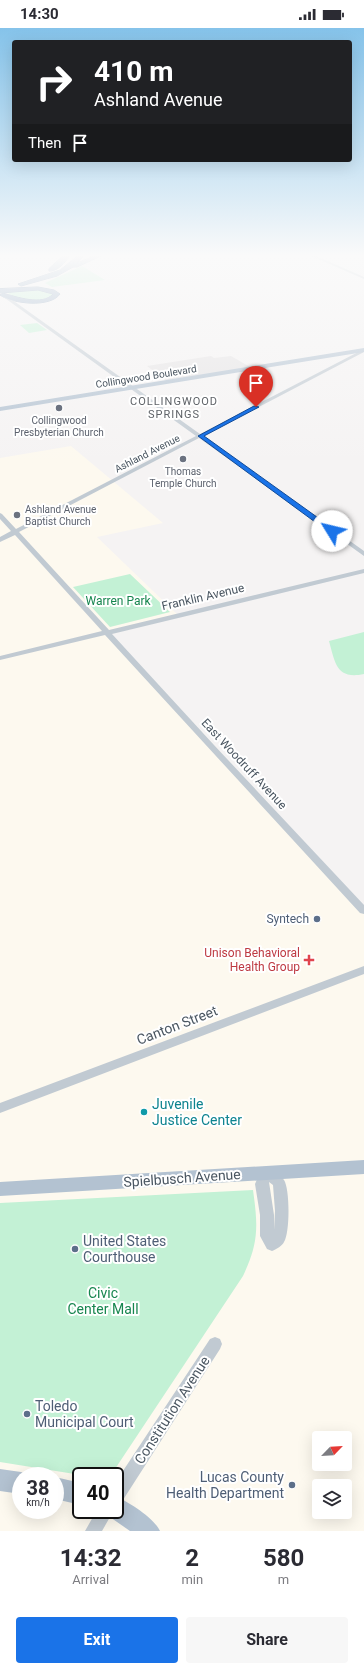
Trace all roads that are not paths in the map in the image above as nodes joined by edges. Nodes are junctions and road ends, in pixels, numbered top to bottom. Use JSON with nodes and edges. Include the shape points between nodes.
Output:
{"nodes":[{"id":1,"x":46,"y":325,"type":"edge"},
{"id":2,"x":364,"y":351,"type":"edge"},
{"id":3,"x":356,"y":353,"type":"junction"},
{"id":4,"x":318,"y":358,"type":"junction"},
{"id":5,"x":345,"y":361,"type":"junction"},
{"id":6,"x":134,"y":388,"type":"junction"},
{"id":7,"x":0,"y":409,"type":"edge"},
{"id":8,"x":200,"y":436,"type":"junction"},
{"id":9,"x":0,"y":515,"type":"edge"},
{"id":10,"x":15,"y":533,"type":"junction"},
{"id":11,"x":0,"y":540,"type":"edge"},
{"id":12,"x":364,"y":554,"type":"edge"},
{"id":13,"x":364,"y":571,"type":"edge"},
{"id":14,"x":107,"y":632,"type":"junction"},
{"id":15,"x":0,"y":658,"type":"edge"},
{"id":16,"x":364,"y":911,"type":"edge"},
{"id":17,"x":364,"y":970,"type":"edge"},
{"id":18,"x":0,"y":1108,"type":"edge"},
{"id":19,"x":364,"y":1167,"type":"edge"},
{"id":20,"x":0,"y":1189,"type":"edge"},
{"id":21,"x":215,"y":1344,"type":"dead end"},
{"id":22,"x":0,"y":1480,"type":"edge"},
{"id":23,"x":12,"y":1482,"type":"edge"},
{"id":24,"x":124,"y":1483,"type":"edge"},
{"id":25,"x":124,"y":1513,"type":"edge"},
{"id":26,"x":100,"y":1519,"type":"edge"},
{"id":27,"x":93,"y":1531,"type":"edge"},
{"id":28,"x":149,"y":1531,"type":"edge"}],
"edges":[{"from":1,"to":6,"type":"street"},
{"from":2,"to":3,"type":"main road","name":"Collingwood Boulevard"},
{"from":2,"to":4,"type":"main road","name":"Collingwood Boulevard"},
{"from":2,"to":5,"type":"street","name":"Ashland Avenue"},
{"from":3,"to":4,"type":"main road","name":"Collingwood Boulevard"},
{"from":3,"to":5,"type":"street","name":"Ashland Avenue"},
{"from":4,"to":6,"type":"main road","name":"Collingwood Boulevard"},
{"from":5,"to":8,"type":"street","name":"Ashland Avenue"},
{"from":6,"to":7,"type":"main road","name":"Collingwood Boulevard"},
{"from":6,"to":8,"type":"street"},
{"from":8,"to":10,"type":"street","name":"Ashland Avenue"},
{"from":8,"to":12,"type":"street"},
{"from":9,"to":10,"type":"street","name":"East Woodruff Avenue"},
{"from":10,"to":11,"type":"street","name":"Ashland Avenue"},
{"from":10,"to":14,"type":"street","name":"East Woodruff Avenue"},
{"from":13,"to":14,"type":"street","name":"Franklin Avenue"},
{"from":14,"to":15,"type":"street","name":"Franklin Avenue"},
{"from":14,"to":16,"type":"street","name":"East Woodruff Avenue"},
{"from":17,"to":18,"type":"street","name":"Canton Street"},
{"from":19,"to":20,"type":"main road","name":"Spielbusch Avenue"},
{"from":21,"to":24,"type":"street","name":"Constitution Avenue"},
{"from":22,"to":23,"type":"main road"},
{"from":25,"to":28,"type":"main road"},
{"from":26,"to":27,"type":"street"}]}
